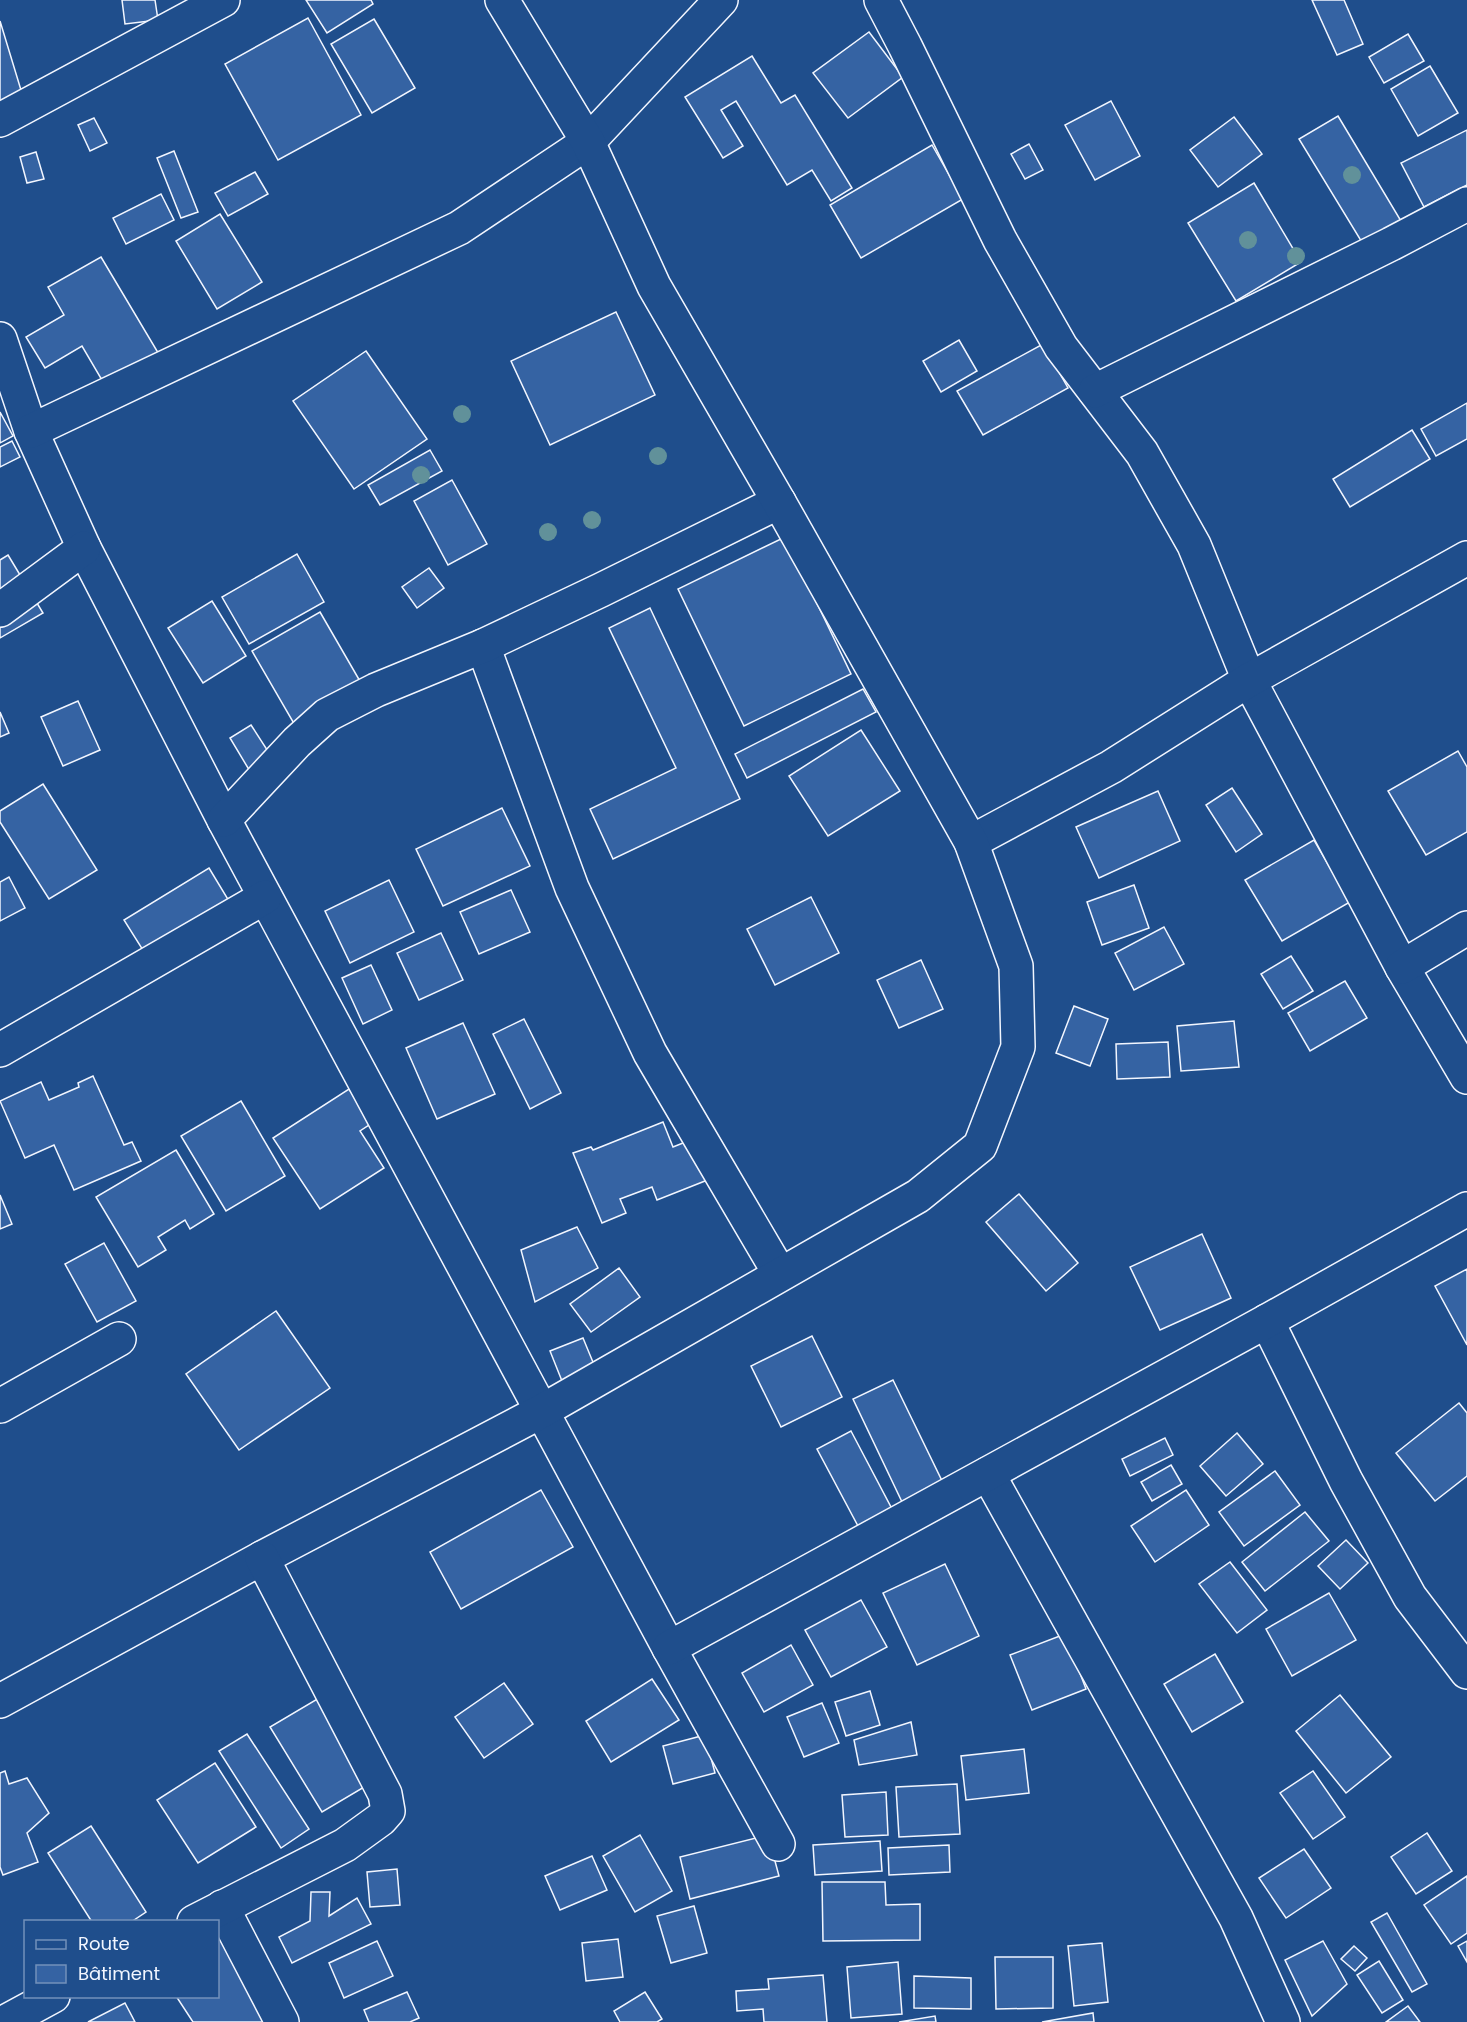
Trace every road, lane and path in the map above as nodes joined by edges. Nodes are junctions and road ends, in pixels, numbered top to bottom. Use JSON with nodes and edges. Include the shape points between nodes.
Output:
{"nodes":[{"id":1,"x":223,"y":0,"type":"edge"},
{"id":2,"x":502,"y":0,"type":"edge"},
{"id":3,"x":721,"y":0,"type":"edge"},
{"id":4,"x":881,"y":0,"type":"edge"},
{"id":5,"x":0,"y":120,"type":"edge"},
{"id":6,"x":588,"y":142,"type":"junction"},
{"id":7,"x":1467,"y":204,"type":"edge"},
{"id":8,"x":0,"y":339,"type":"edge"},
{"id":9,"x":1095,"y":391,"type":"junction"},
{"id":10,"x":31,"y":431,"type":"junction"},
{"id":11,"x":779,"y":502,"type":"junction"},
{"id":12,"x":84,"y":548,"type":"junction"},
{"id":13,"x":1467,"y":558,"type":"edge"},
{"id":14,"x":0,"y":610,"type":"edge"},
{"id":15,"x":483,"y":646,"type":"junction"},
{"id":16,"x":1249,"y":680,"type":"junction"},
{"id":17,"x":224,"y":820,"type":"junction"},
{"id":18,"x":971,"y":842,"type":"junction"},
{"id":19,"x":265,"y":897,"type":"junction"},
{"id":20,"x":1467,"y":928,"type":"edge"},
{"id":21,"x":1402,"y":967,"type":"junction"},
{"id":22,"x":0,"y":1050,"type":"edge"},
{"id":23,"x":1467,"y":1077,"type":"edge"},
{"id":24,"x":1467,"y":1209,"type":"edge"},
{"id":25,"x":780,"y":1274,"type":"junction"},
{"id":26,"x":1267,"y":1321,"type":"junction"},
{"id":27,"x":120,"y":1338,"type":"dead end"},
{"id":28,"x":0,"y":1406,"type":"edge"},
{"id":29,"x":542,"y":1410,"type":"junction"},
{"id":30,"x":988,"y":1474,"type":"junction"},
{"id":31,"x":262,"y":1558,"type":"junction"},
{"id":32,"x":669,"y":1648,"type":"junction"},
{"id":33,"x":1467,"y":1672,"type":"edge"},
{"id":34,"x":5,"y":1688,"type":"edge"},
{"id":35,"x":778,"y":1844,"type":"dead end"},
{"id":36,"x":208,"y":1914,"type":"edge"},
{"id":37,"x":219,"y":1930,"type":"edge"},
{"id":38,"x":49,"y":1998,"type":"edge"},
{"id":39,"x":5,"y":2022,"type":"edge"},
{"id":40,"x":282,"y":2022,"type":"edge"},
{"id":41,"x":1283,"y":2022,"type":"edge"}],
"edges":[{"from":1,"to":5,"type":"street"},
{"from":2,"to":6,"type":"street"},
{"from":3,"to":6,"type":"street"},
{"from":4,"to":9,"type":"street","via":[[1000,240],[1061,347]]},
{"from":6,"to":10,"type":"street","via":[[459,228]]},
{"from":6,"to":11,"type":"street","via":[[654,286]]},
{"from":7,"to":9,"type":"street"},
{"from":8,"to":10,"type":"street"},
{"from":9,"to":16,"type":"street","via":[[1142,453],[1194,544]]},
{"from":10,"to":12,"type":"street"},
{"from":11,"to":15,"type":"street"},
{"from":11,"to":18,"type":"street"},
{"from":12,"to":14,"type":"street"},
{"from":12,"to":17,"type":"street"},
{"from":13,"to":16,"type":"street"},
{"from":15,"to":17,"type":"street","via":[[376,690],[327,716],[297,742]]},
{"from":15,"to":25,"type":"street","via":[[572,888],[650,1053]]},
{"from":16,"to":18,"type":"street","via":[[1110,767]]},
{"from":16,"to":21,"type":"street"},
{"from":17,"to":19,"type":"street"},
{"from":18,"to":25,"type":"street","via":[[1016,966],[1018,1047],[980,1146],[918,1196]]},
{"from":19,"to":22,"type":"street"},
{"from":19,"to":29,"type":"street"},
{"from":20,"to":21,"type":"street"},
{"from":21,"to":23,"type":"street"},
{"from":24,"to":26,"type":"street"},
{"from":25,"to":29,"type":"street"},
{"from":26,"to":30,"type":"street"},
{"from":26,"to":33,"type":"street","via":[[1346,1481],[1410,1597]]},
{"from":27,"to":28,"type":"street"},
{"from":29,"to":31,"type":"street"},
{"from":29,"to":32,"type":"street"},
{"from":30,"to":32,"type":"street"},
{"from":30,"to":41,"type":"street","via":[[1236,1918]]},
{"from":31,"to":34,"type":"street"},
{"from":31,"to":36,"type":"street","via":[[385,1794],[388,1810],[345,1845]]},
{"from":32,"to":35,"type":"street"},
{"from":37,"to":40,"type":"street"},
{"from":38,"to":39,"type":"street"}]}
